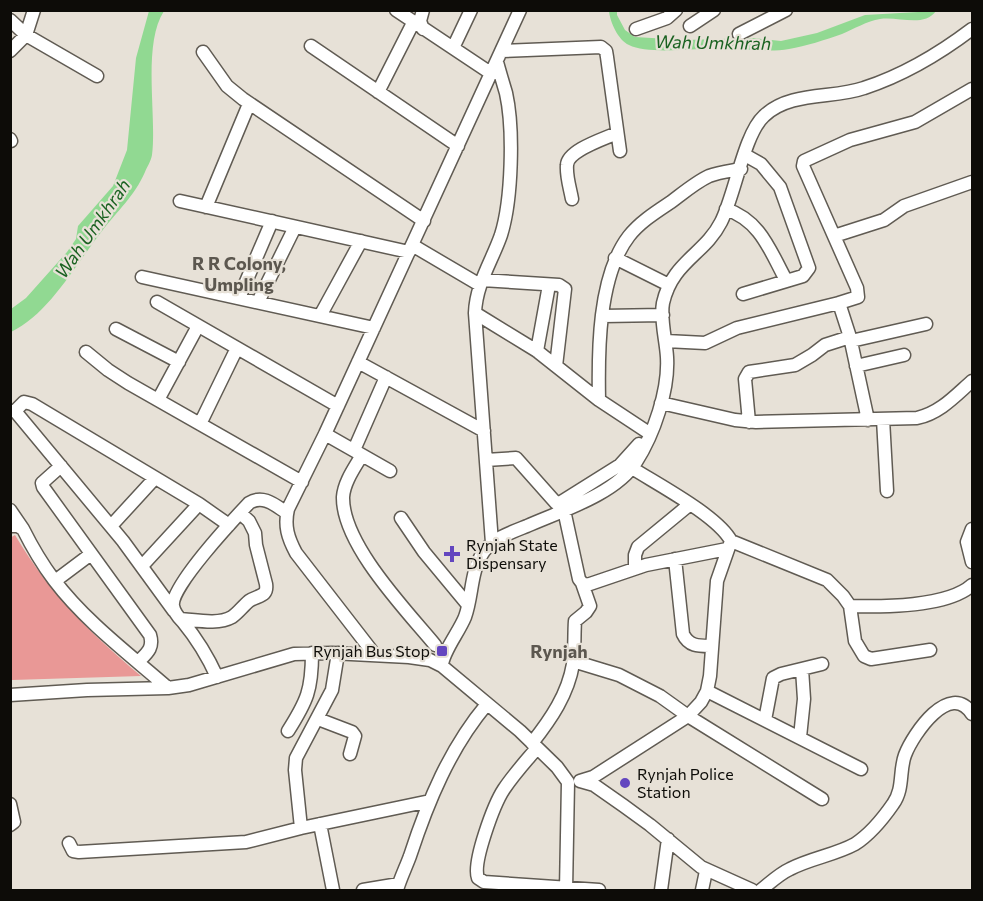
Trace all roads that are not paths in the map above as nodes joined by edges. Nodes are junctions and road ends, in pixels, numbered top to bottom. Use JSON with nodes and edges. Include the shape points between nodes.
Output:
{"nodes":[{"id":1,"x":34,"y":10,"type":"edge"},
{"id":2,"x":396,"y":10,"type":"edge"},
{"id":3,"x":423,"y":10,"type":"edge"},
{"id":4,"x":471,"y":10,"type":"edge"},
{"id":5,"x":520,"y":10,"type":"edge"},
{"id":6,"x":676,"y":10,"type":"edge"},
{"id":7,"x":714,"y":10,"type":"edge"},
{"id":8,"x":786,"y":10,"type":"edge"},
{"id":9,"x":10,"y":20,"type":"edge"},
{"id":10,"x":418,"y":25,"type":"junction"},
{"id":11,"x":690,"y":26,"type":"dead end"},
{"id":12,"x":636,"y":29,"type":"dead end"},
{"id":13,"x":972,"y":29,"type":"edge"},
{"id":14,"x":739,"y":34,"type":"dead end"},
{"id":15,"x":26,"y":35,"type":"junction"},
{"id":16,"x":311,"y":46,"type":"dead end"},
{"id":17,"x":453,"y":48,"type":"junction"},
{"id":18,"x":10,"y":51,"type":"edge"},
{"id":19,"x":204,"y":52,"type":"dead end"},
{"id":20,"x":497,"y":62,"type":"junction"},
{"id":21,"x":97,"y":76,"type":"dead end"},
{"id":22,"x":972,"y":89,"type":"edge"},
{"id":23,"x":378,"y":92,"type":"junction"},
{"id":24,"x":249,"y":104,"type":"junction"},
{"id":25,"x":617,"y":133,"type":"junction"},
{"id":26,"x":458,"y":146,"type":"junction"},
{"id":27,"x":620,"y":151,"type":"dead end"},
{"id":28,"x":744,"y":155,"type":"junction"},
{"id":29,"x":741,"y":169,"type":"junction"},
{"id":30,"x":972,"y":182,"type":"edge"},
{"id":31,"x":572,"y":199,"type":"dead end"},
{"id":32,"x":180,"y":201,"type":"dead end"},
{"id":33,"x":206,"y":207,"type":"junction"},
{"id":34,"x":726,"y":209,"type":"junction"},
{"id":35,"x":272,"y":221,"type":"junction"},
{"id":36,"x":424,"y":221,"type":"junction"},
{"id":37,"x":295,"y":226,"type":"junction"},
{"id":38,"x":834,"y":236,"type":"junction"},
{"id":39,"x":361,"y":241,"type":"junction"},
{"id":40,"x":411,"y":248,"type":"junction"},
{"id":41,"x":615,"y":258,"type":"junction"},
{"id":42,"x":142,"y":277,"type":"dead end"},
{"id":43,"x":786,"y":280,"type":"junction"},
{"id":44,"x":481,"y":282,"type":"junction"},
{"id":45,"x":549,"y":285,"type":"junction"},
{"id":46,"x":669,"y":285,"type":"junction"},
{"id":47,"x":743,"y":294,"type":"dead end"},
{"id":48,"x":239,"y":298,"type":"junction"},
{"id":49,"x":157,"y":302,"type":"dead end"},
{"id":50,"x":258,"y":302,"type":"junction"},
{"id":51,"x":839,"y":303,"type":"junction"},
{"id":52,"x":475,"y":313,"type":"junction"},
{"id":53,"x":663,"y":315,"type":"junction"},
{"id":54,"x":320,"y":316,"type":"junction"},
{"id":55,"x":603,"y":316,"type":"junction"},
{"id":56,"x":927,"y":324,"type":"dead end"},
{"id":57,"x":198,"y":326,"type":"junction"},
{"id":58,"x":116,"y":328,"type":"dead end"},
{"id":59,"x":374,"y":328,"type":"junction"},
{"id":60,"x":851,"y":339,"type":"junction"},
{"id":61,"x":666,"y":341,"type":"junction"},
{"id":62,"x":237,"y":348,"type":"junction"},
{"id":63,"x":537,"y":351,"type":"junction"},
{"id":64,"x":86,"y":352,"type":"dead end"},
{"id":65,"x":904,"y":355,"type":"dead end"},
{"id":66,"x":179,"y":362,"type":"junction"},
{"id":67,"x":358,"y":362,"type":"junction"},
{"id":68,"x":556,"y":366,"type":"junction"},
{"id":69,"x":856,"y":366,"type":"junction"},
{"id":70,"x":386,"y":377,"type":"junction"},
{"id":71,"x":972,"y":381,"type":"edge"},
{"id":72,"x":158,"y":400,"type":"junction"},
{"id":73,"x":599,"y":400,"type":"junction"},
{"id":74,"x":662,"y":403,"type":"junction"},
{"id":75,"x":338,"y":406,"type":"junction"},
{"id":76,"x":13,"y":411,"type":"edge"},
{"id":77,"x":883,"y":419,"type":"junction"},
{"id":78,"x":868,"y":420,"type":"junction"},
{"id":79,"x":749,"y":422,"type":"junction"},
{"id":80,"x":200,"y":424,"type":"junction"},
{"id":81,"x":484,"y":431,"type":"junction"},
{"id":82,"x":648,"y":432,"type":"junction"},
{"id":83,"x":325,"y":434,"type":"junction"},
{"id":84,"x":358,"y":452,"type":"junction"},
{"id":85,"x":486,"y":460,"type":"junction"},
{"id":86,"x":61,"y":466,"type":"junction"},
{"id":87,"x":632,"y":468,"type":"junction"},
{"id":88,"x":390,"y":471,"type":"dead end"},
{"id":89,"x":155,"y":477,"type":"junction"},
{"id":90,"x":302,"y":482,"type":"junction"},
{"id":91,"x":887,"y":491,"type":"dead end"},
{"id":92,"x":199,"y":504,"type":"junction"},
{"id":93,"x":689,"y":505,"type":"junction"},
{"id":94,"x":10,"y":510,"type":"edge"},
{"id":95,"x":564,"y":510,"type":"junction"},
{"id":96,"x":240,"y":513,"type":"junction"},
{"id":97,"x":287,"y":513,"type":"junction"},
{"id":98,"x":401,"y":518,"type":"dead end"},
{"id":99,"x":230,"y":525,"type":"junction"},
{"id":100,"x":111,"y":526,"type":"junction"},
{"id":101,"x":17,"y":528,"type":"edge"},
{"id":102,"x":972,"y":529,"type":"edge"},
{"id":103,"x":492,"y":543,"type":"junction"},
{"id":104,"x":729,"y":545,"type":"junction"},
{"id":105,"x":91,"y":554,"type":"junction"},
{"id":106,"x":675,"y":559,"type":"junction"},
{"id":107,"x":972,"y":562,"type":"edge"},
{"id":108,"x":142,"y":566,"type":"junction"},
{"id":109,"x":635,"y":568,"type":"junction"},
{"id":110,"x":55,"y":581,"type":"junction"},
{"id":111,"x":582,"y":583,"type":"junction"},
{"id":112,"x":972,"y":585,"type":"edge"},
{"id":113,"x":468,"y":604,"type":"junction"},
{"id":114,"x":850,"y":606,"type":"junction"},
{"id":115,"x":177,"y":615,"type":"junction"},
{"id":116,"x":459,"y":631,"type":"junction"},
{"id":117,"x":435,"y":645,"type":"junction"},
{"id":118,"x":712,"y":646,"type":"junction"},
{"id":119,"x":930,"y":650,"type":"dead end"},
{"id":120,"x":312,"y":653,"type":"junction"},
{"id":121,"x":339,"y":653,"type":"junction"},
{"id":122,"x":375,"y":655,"type":"junction"},
{"id":123,"x":409,"y":657,"type":"junction"},
{"id":124,"x":573,"y":661,"type":"junction"},
{"id":125,"x":138,"y":662,"type":"junction"},
{"id":126,"x":822,"y":664,"type":"dead end"},
{"id":127,"x":441,"y":666,"type":"junction"},
{"id":128,"x":802,"y":669,"type":"junction"},
{"id":129,"x":217,"y":677,"type":"junction"},
{"id":130,"x":168,"y":688,"type":"junction"},
{"id":131,"x":707,"y":691,"type":"junction"},
{"id":132,"x":10,"y":695,"type":"edge"},
{"id":133,"x":487,"y":704,"type":"junction"},
{"id":134,"x":972,"y":714,"type":"edge"},
{"id":135,"x":688,"y":716,"type":"junction"},
{"id":136,"x":318,"y":719,"type":"junction"},
{"id":137,"x":765,"y":720,"type":"junction"},
{"id":138,"x":288,"y":732,"type":"dead end"},
{"id":139,"x":800,"y":737,"type":"junction"},
{"id":140,"x":534,"y":745,"type":"junction"},
{"id":141,"x":350,"y":754,"type":"dead end"},
{"id":142,"x":861,"y":769,"type":"dead end"},
{"id":143,"x":574,"y":782,"type":"junction"},
{"id":144,"x":822,"y":799,"type":"dead end"},
{"id":145,"x":430,"y":801,"type":"junction"},
{"id":146,"x":10,"y":804,"type":"edge"},
{"id":147,"x":320,"y":824,"type":"junction"},
{"id":148,"x":10,"y":825,"type":"edge"},
{"id":149,"x":301,"y":828,"type":"junction"},
{"id":150,"x":668,"y":839,"type":"junction"},
{"id":151,"x":69,"y":843,"type":"dead end"},
{"id":152,"x":706,"y":870,"type":"junction"},
{"id":153,"x":398,"y":887,"type":"edge"},
{"id":154,"x":733,"y":887,"type":"edge"},
{"id":155,"x":566,"y":889,"type":"edge"},
{"id":156,"x":333,"y":891,"type":"edge"},
{"id":157,"x":363,"y":891,"type":"edge"},
{"id":158,"x":599,"y":891,"type":"edge"},
{"id":159,"x":661,"y":891,"type":"edge"},
{"id":160,"x":702,"y":891,"type":"edge"},
{"id":161,"x":752,"y":891,"type":"edge"},
{"id":162,"x":761,"y":891,"type":"edge"}],
"edges":[{"from":1,"to":15,"type":"street"},
{"from":2,"to":10,"type":"street"},
{"from":3,"to":10,"type":"street"},
{"from":4,"to":17,"type":"street"},
{"from":5,"to":20,"type":"street"},
{"from":6,"to":12,"type":"street","via":[[667,18]]},
{"from":7,"to":11,"type":"street"},
{"from":8,"to":14,"type":"street"},
{"from":9,"to":15,"type":"street"},
{"from":10,"to":17,"type":"street"},
{"from":10,"to":23,"type":"street"},
{"from":13,"to":28,"type":"street","via":[[924,62],[881,82],[853,92],[797,100],[772,110],[757,125]]},
{"from":15,"to":18,"type":"street"},
{"from":15,"to":21,"type":"street"},
{"from":16,"to":23,"type":"street"},
{"from":17,"to":20,"type":"street"},
{"from":19,"to":24,"type":"street","via":[[227,86]]},
{"from":20,"to":25,"type":"street","via":[[601,47],[606,51]]},
{"from":20,"to":26,"type":"street"},
{"from":20,"to":44,"type":"street","via":[[510,122],[507,206],[501,233]]},
{"from":22,"to":38,"type":"street","via":[[915,122],[850,140],[804,161]]},
{"from":23,"to":26,"type":"street"},
{"from":24,"to":33,"type":"street"},
{"from":24,"to":36,"type":"street"},
{"from":25,"to":27,"type":"street"},
{"from":25,"to":31,"type":"street","via":[[569,158],[566,168]]},
{"from":26,"to":36,"type":"street"},
{"from":28,"to":29,"type":"street"},
{"from":28,"to":43,"type":"street","via":[[761,164],[780,187],[808,264],[806,275]]},
{"from":29,"to":34,"type":"street"},
{"from":29,"to":41,"type":"street","via":[[708,177],[650,216],[629,236]]},
{"from":30,"to":38,"type":"street","via":[[904,206],[884,220]]},
{"from":32,"to":33,"type":"street"},
{"from":33,"to":35,"type":"street"},
{"from":34,"to":43,"type":"street","via":[[754,225]]},
{"from":34,"to":46,"type":"street","via":[[715,232],[677,270]]},
{"from":35,"to":37,"type":"street"},
{"from":35,"to":48,"type":"street"},
{"from":36,"to":40,"type":"street"},
{"from":37,"to":39,"type":"street"},
{"from":37,"to":50,"type":"street"},
{"from":38,"to":51,"type":"street","via":[[859,293],[854,299]]},
{"from":39,"to":40,"type":"street"},
{"from":39,"to":54,"type":"street"},
{"from":40,"to":44,"type":"street"},
{"from":40,"to":59,"type":"street"},
{"from":41,"to":46,"type":"street"},
{"from":41,"to":55,"type":"street"},
{"from":42,"to":48,"type":"street"},
{"from":43,"to":47,"type":"street"},
{"from":44,"to":45,"type":"street"},
{"from":44,"to":52,"type":"street"},
{"from":45,"to":63,"type":"street"},
{"from":45,"to":68,"type":"street","via":[[563,286],[566,292]]},
{"from":46,"to":53,"type":"street"},
{"from":48,"to":50,"type":"street"},
{"from":49,"to":57,"type":"street"},
{"from":50,"to":54,"type":"street"},
{"from":51,"to":60,"type":"street"},
{"from":51,"to":61,"type":"street","via":[[737,328],[705,343]]},
{"from":52,"to":63,"type":"street"},
{"from":52,"to":81,"type":"street"},
{"from":53,"to":55,"type":"street"},
{"from":53,"to":61,"type":"street"},
{"from":54,"to":59,"type":"street"},
{"from":55,"to":73,"type":"street"},
{"from":56,"to":60,"type":"street"},
{"from":57,"to":62,"type":"street"},
{"from":57,"to":66,"type":"street"},
{"from":58,"to":66,"type":"street"},
{"from":59,"to":67,"type":"street"},
{"from":60,"to":69,"type":"street"},
{"from":60,"to":79,"type":"street","via":[[825,345],[795,364],[749,372],[745,380]]},
{"from":61,"to":74,"type":"street","via":[[667,387]]},
{"from":62,"to":75,"type":"street"},
{"from":62,"to":80,"type":"street"},
{"from":63,"to":68,"type":"street"},
{"from":64,"to":72,"type":"street","via":[[116,376]]},
{"from":65,"to":69,"type":"street"},
{"from":66,"to":72,"type":"street"},
{"from":67,"to":70,"type":"street"},
{"from":67,"to":75,"type":"street"},
{"from":68,"to":73,"type":"street"},
{"from":69,"to":78,"type":"street"},
{"from":70,"to":81,"type":"street"},
{"from":70,"to":84,"type":"street"},
{"from":71,"to":77,"type":"street","via":[[930,415]]},
{"from":72,"to":80,"type":"street"},
{"from":73,"to":82,"type":"street"},
{"from":74,"to":79,"type":"street"},
{"from":74,"to":82,"type":"street"},
{"from":75,"to":83,"type":"street"},
{"from":76,"to":86,"type":"street"},
{"from":76,"to":89,"type":"street","via":[[27,402]]},
{"from":77,"to":78,"type":"street"},
{"from":77,"to":91,"type":"street"},
{"from":78,"to":79,"type":"street"},
{"from":80,"to":90,"type":"street"},
{"from":81,"to":85,"type":"street"},
{"from":82,"to":85,"type":"street","via":[[620,465],[561,502],[552,501],[516,458]]},
{"from":82,"to":87,"type":"street"},
{"from":83,"to":84,"type":"street"},
{"from":83,"to":90,"type":"street"},
{"from":84,"to":88,"type":"street"},
{"from":84,"to":117,"type":"street","via":[[343,498],[354,536],[371,567]]},
{"from":85,"to":103,"type":"street"},
{"from":86,"to":100,"type":"street"},
{"from":86,"to":105,"type":"street","via":[[46,478],[43,487]]},
{"from":87,"to":93,"type":"street"},
{"from":87,"to":95,"type":"street","via":[[612,486]]},
{"from":89,"to":92,"type":"street"},
{"from":89,"to":100,"type":"street"},
{"from":90,"to":97,"type":"street"},
{"from":92,"to":99,"type":"street"},
{"from":92,"to":108,"type":"street"},
{"from":93,"to":104,"type":"street","via":[[728,536]]},
{"from":93,"to":109,"type":"street","via":[[638,547]]},
{"from":94,"to":101,"type":"street"},
{"from":95,"to":103,"type":"street"},
{"from":95,"to":111,"type":"street"},
{"from":96,"to":97,"type":"street","via":[[260,498]]},
{"from":96,"to":99,"type":"street"},
{"from":96,"to":115,"type":"street","via":[[255,533],[267,590],[225,620]]},
{"from":97,"to":122,"type":"street","via":[[287,536],[296,553]]},
{"from":98,"to":113,"type":"street","via":[[423,552]]},
{"from":99,"to":115,"type":"street","via":[[179,588],[173,600]]},
{"from":100,"to":108,"type":"street"},
{"from":101,"to":110,"type":"street"},
{"from":102,"to":107,"type":"street","via":[[967,542]]},
{"from":103,"to":113,"type":"street","via":[[476,567]]},
{"from":104,"to":106,"type":"street"},
{"from":104,"to":114,"type":"street","via":[[827,580]]},
{"from":104,"to":118,"type":"street","via":[[717,581]]},
{"from":105,"to":110,"type":"street"},
{"from":105,"to":125,"type":"street","via":[[150,635],[152,648]]},
{"from":106,"to":109,"type":"street"},
{"from":106,"to":118,"type":"street","via":[[682,634],[688,643]]},
{"from":108,"to":115,"type":"street"},
{"from":109,"to":111,"type":"street","via":[[592,584]]},
{"from":110,"to":125,"type":"street"},
{"from":111,"to":124,"type":"street","via":[[590,606],[575,621]]},
{"from":112,"to":114,"type":"street","via":[[957,594],[906,605]]},
{"from":113,"to":116,"type":"street"},
{"from":114,"to":119,"type":"street","via":[[855,641],[864,656],[871,659]]},
{"from":115,"to":129,"type":"street"},
{"from":116,"to":117,"type":"street"},
{"from":116,"to":127,"type":"street"},
{"from":117,"to":123,"type":"street"},
{"from":118,"to":131,"type":"street"},
{"from":120,"to":121,"type":"street"},
{"from":120,"to":129,"type":"street","via":[[279,657]]},
{"from":120,"to":138,"type":"street","via":[[309,694]]},
{"from":121,"to":122,"type":"street"},
{"from":121,"to":136,"type":"street","via":[[332,690]]},
{"from":122,"to":123,"type":"street"},
{"from":123,"to":127,"type":"street"},
{"from":124,"to":135,"type":"street","via":[[619,675]]},
{"from":124,"to":140,"type":"street","via":[[557,706]]},
{"from":125,"to":130,"type":"street"},
{"from":126,"to":128,"type":"street"},
{"from":127,"to":133,"type":"street"},
{"from":128,"to":137,"type":"street","via":[[774,678]]},
{"from":128,"to":139,"type":"street"},
{"from":129,"to":130,"type":"street"},
{"from":130,"to":132,"type":"street"},
{"from":131,"to":135,"type":"street"},
{"from":131,"to":137,"type":"street"},
{"from":133,"to":140,"type":"street"},
{"from":133,"to":145,"type":"street","via":[[452,754]]},
{"from":134,"to":162,"type":"street","via":[[969,708],[954,703],[937,710],[906,753],[898,796],[863,837],[780,874]]},
{"from":135,"to":143,"type":"street","via":[[593,777]]},
{"from":135,"to":144,"type":"street"},
{"from":136,"to":141,"type":"street","via":[[352,732],[355,736]]},
{"from":136,"to":149,"type":"street","via":[[296,758]]},
{"from":137,"to":139,"type":"street"},
{"from":139,"to":142,"type":"street"},
{"from":140,"to":143,"type":"street"},
{"from":140,"to":155,"type":"street","via":[[496,804],[476,873],[483,882]]},
{"from":143,"to":150,"type":"street","via":[[594,785]]},
{"from":143,"to":155,"type":"street"},
{"from":145,"to":147,"type":"street"},
{"from":145,"to":153,"type":"street"},
{"from":146,"to":148,"type":"street","via":[[15,818]]},
{"from":147,"to":149,"type":"street"},
{"from":147,"to":156,"type":"street"},
{"from":149,"to":151,"type":"street","via":[[246,842],[79,852]]},
{"from":150,"to":152,"type":"street"},
{"from":150,"to":159,"type":"street"},
{"from":152,"to":154,"type":"street"},
{"from":152,"to":160,"type":"street"},
{"from":153,"to":157,"type":"street"},
{"from":154,"to":161,"type":"street"},
{"from":155,"to":158,"type":"street"}]}
